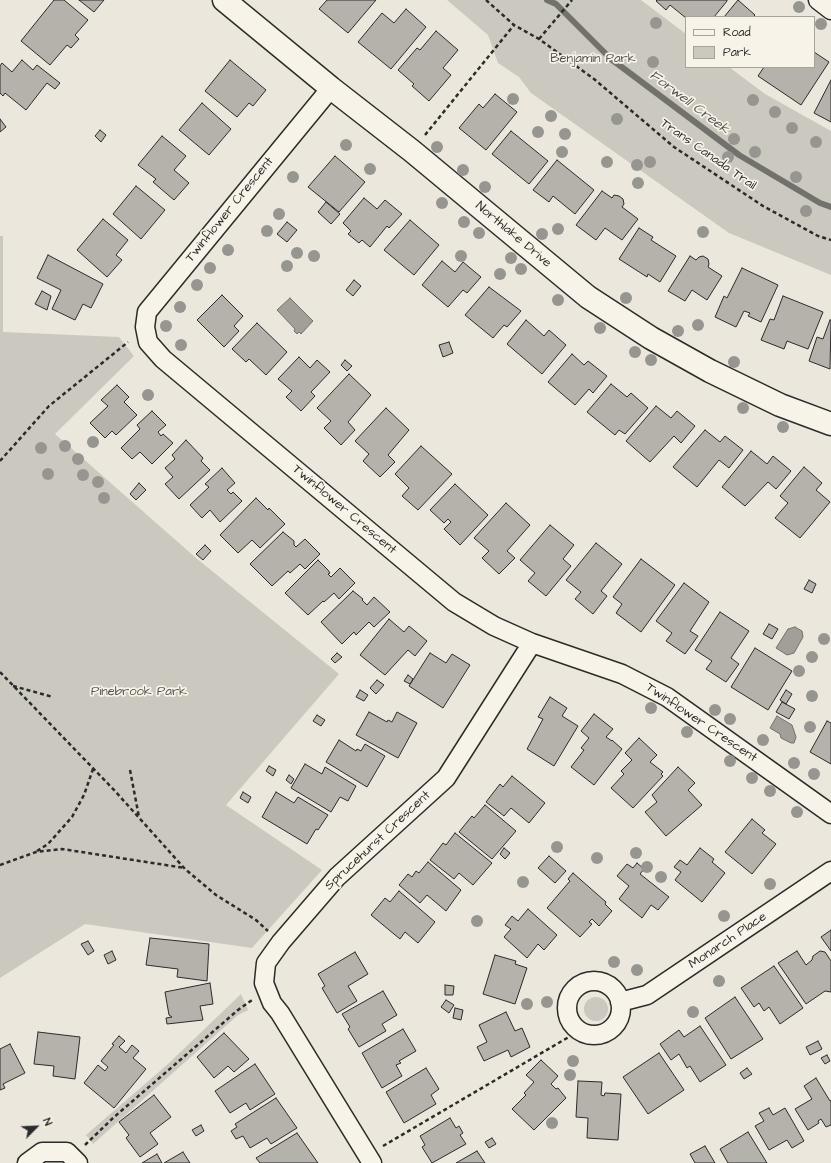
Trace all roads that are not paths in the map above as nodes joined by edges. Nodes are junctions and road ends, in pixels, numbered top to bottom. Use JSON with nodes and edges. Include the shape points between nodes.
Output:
{"nodes":[{"id":1,"x":224,"y":0,"type":"edge"},
{"id":2,"x":818,"y":0,"type":"edge"},
{"id":3,"x":831,"y":10,"type":"edge"},
{"id":4,"x":331,"y":88,"type":"junction"},
{"id":5,"x":831,"y":424,"type":"edge"},
{"id":6,"x":532,"y":643,"type":"junction"},
{"id":7,"x":831,"y":814,"type":"edge"},
{"id":8,"x":831,"y":871,"type":"edge"},
{"id":9,"x":620,"y":1002,"type":"junction"},
{"id":10,"x":369,"y":1159,"type":"edge"},
{"id":11,"x":75,"y":1160,"type":"edge"},
{"id":12,"x":27,"y":1163,"type":"edge"}],
"edges":[{"from":1,"to":4,"type":"street","name":"Northlake Drive"},
{"from":2,"to":3,"type":"street"},
{"from":4,"to":5,"type":"street","name":"Northlake Drive","via":[[412,151],[559,274],[620,318],[679,354],[746,389]]},
{"from":4,"to":6,"type":"street","name":"Twinflower Crescent","via":[[147,312],[145,327],[148,342],[163,359],[454,602],[494,626]]},
{"from":6,"to":7,"type":"street","name":"Twinflower Crescent","via":[[622,674],[667,697]]},
{"from":6,"to":10,"type":"street","name":"Sprucehurst Crescent","via":[[446,778],[337,877],[266,963],[264,983],[272,1003]]},
{"from":8,"to":9,"type":"street","name":"Monarch Place","via":[[647,995]]},
{"from":9,"to":9,"type":"street","via":[[618,1020],[613,1027],[597,1035],[579,1031],[568,1017],[567,1009],[572,992],[578,986],[594,981],[611,987]]},
{"from":11,"to":12,"type":"street","via":[[66,1152],[42,1152]]}]}
